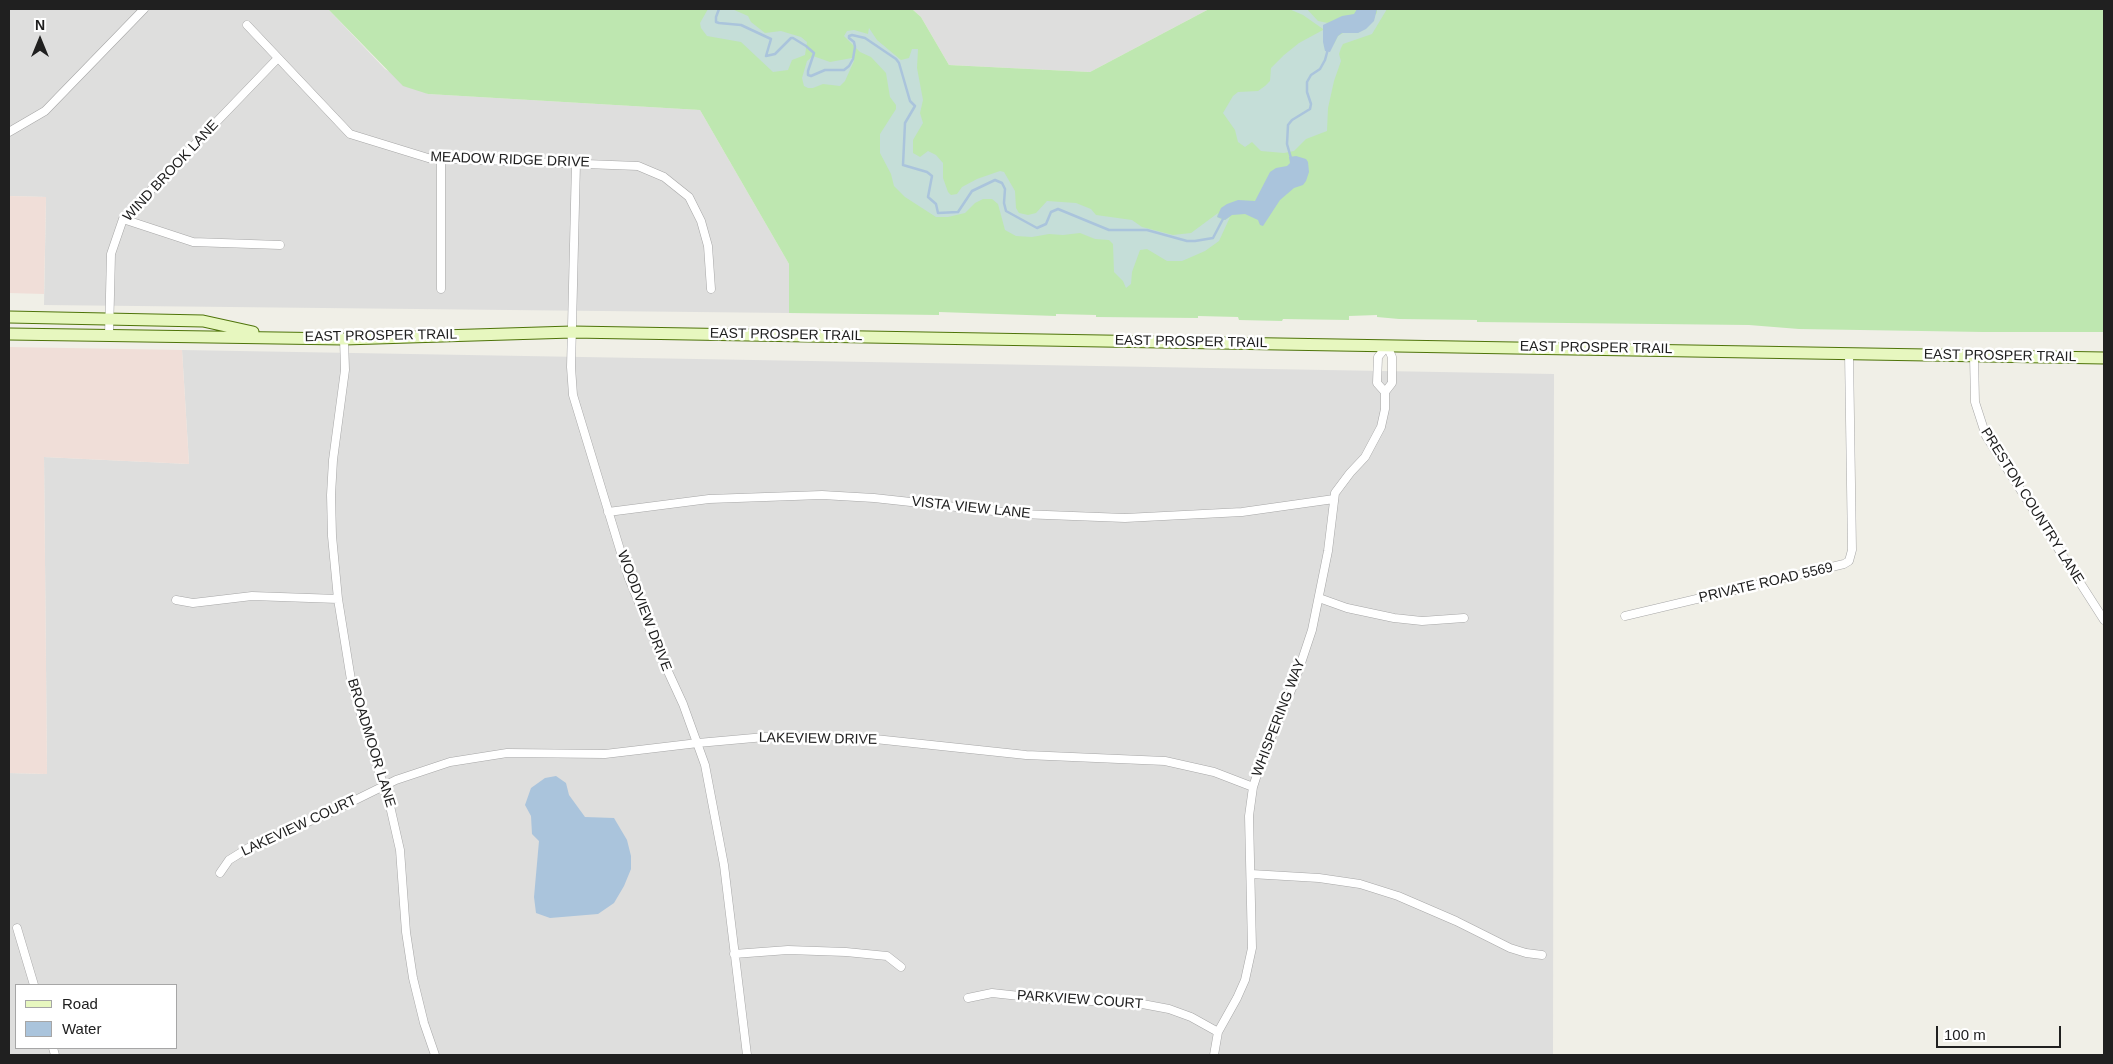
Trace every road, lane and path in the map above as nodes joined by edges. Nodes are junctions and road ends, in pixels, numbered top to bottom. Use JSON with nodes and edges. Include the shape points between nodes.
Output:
{"nodes":[{"id":1,"x":144,"y":9,"type":"edge"},
{"id":2,"x":247,"y":25,"type":"dead end"},
{"id":3,"x":278,"y":58,"type":"junction"},
{"id":4,"x":9,"y":132,"type":"edge"},
{"id":5,"x":441,"y":159,"type":"junction"},
{"id":6,"x":576,"y":163,"type":"junction"},
{"id":7,"x":123,"y":220,"type":"junction"},
{"id":8,"x":280,"y":245,"type":"dead end"},
{"id":9,"x":711,"y":288,"type":"dead end"},
{"id":10,"x":441,"y":289,"type":"dead end"},
{"id":11,"x":9,"y":317,"type":"edge"},
{"id":12,"x":110,"y":319,"type":"junction"},
{"id":13,"x":572,"y":332,"type":"junction"},
{"id":14,"x":9,"y":334,"type":"edge"},
{"id":15,"x":110,"y":335,"type":"junction"},
{"id":16,"x":277,"y":337,"type":"junction"},
{"id":17,"x":344,"y":339,"type":"junction"},
{"id":18,"x":1387,"y":346,"type":"junction"},
{"id":19,"x":1849,"y":353,"type":"junction"},
{"id":20,"x":1974,"y":356,"type":"junction"},
{"id":21,"x":2104,"y":358,"type":"edge"},
{"id":22,"x":1385,"y":392,"type":"junction"},
{"id":23,"x":1334,"y":499,"type":"junction"},
{"id":24,"x":608,"y":512,"type":"junction"},
{"id":25,"x":1319,"y":598,"type":"junction"},
{"id":26,"x":338,"y":599,"type":"junction"},
{"id":27,"x":176,"y":600,"type":"dead end"},
{"id":28,"x":1625,"y":616,"type":"dead end"},
{"id":29,"x":1464,"y":618,"type":"dead end"},
{"id":30,"x":2104,"y":620,"type":"edge"},
{"id":31,"x":698,"y":743,"type":"junction"},
{"id":32,"x":384,"y":785,"type":"junction"},
{"id":33,"x":1253,"y":787,"type":"junction"},
{"id":34,"x":220,"y":873,"type":"dead end"},
{"id":35,"x":1251,"y":874,"type":"junction"},
{"id":36,"x":16,"y":928,"type":"dead end"},
{"id":37,"x":734,"y":954,"type":"junction"},
{"id":38,"x":1542,"y":955,"type":"dead end"},
{"id":39,"x":902,"y":967,"type":"dead end"},
{"id":40,"x":34,"y":984,"type":"edge"},
{"id":41,"x":968,"y":998,"type":"dead end"},
{"id":42,"x":1218,"y":1032,"type":"junction"},
{"id":43,"x":435,"y":1055,"type":"edge"},
{"id":44,"x":747,"y":1055,"type":"edge"},
{"id":45,"x":1214,"y":1055,"type":"edge"}],
"edges":[{"from":1,"to":4,"type":"street","via":[[45,112]]},
{"from":2,"to":3,"type":"street","name":"MEADOW RIDGE DRIVE"},
{"from":3,"to":5,"type":"street","name":"MEADOW RIDGE DRIVE","via":[[350,134]]},
{"from":3,"to":7,"type":"street","name":"WIND BROOK LANE"},
{"from":5,"to":6,"type":"street","name":"MEADOW RIDGE DRIVE"},
{"from":5,"to":10,"type":"street"},
{"from":6,"to":9,"type":"street","name":"MEADOW RIDGE DRIVE","via":[[638,166],[664,178],[688,197],[701,221],[708,246]]},
{"from":6,"to":13,"type":"street","name":"WOODVIEW DRIVE"},
{"from":7,"to":8,"type":"street","via":[[193,242]]},
{"from":7,"to":12,"type":"street","name":"WIND BROOK LANE","via":[[111,254]]},
{"from":11,"to":12,"type":"main road","name":"EAST PROSPER TRAIL"},
{"from":12,"to":15,"type":"street","name":"WIND BROOK LANE"},
{"from":12,"to":16,"type":"main road","name":"EAST PROSPER TRAIL","via":[[203,321]]},
{"from":13,"to":17,"type":"main road","name":"EAST PROSPER TRAIL"},
{"from":13,"to":18,"type":"main road","name":"EAST PROSPER TRAIL"},
{"from":13,"to":24,"type":"street","name":"WOODVIEW DRIVE","via":[[573,395]]},
{"from":14,"to":15,"type":"main road","name":"EAST PROSPER TRAIL"},
{"from":15,"to":16,"type":"main road","name":"EAST PROSPER TRAIL"},
{"from":16,"to":17,"type":"main road","name":"EAST PROSPER TRAIL"},
{"from":17,"to":26,"type":"street","name":"BROADMOOR LANE","via":[[344,370],[331,495]]},
{"from":18,"to":19,"type":"main road","name":"EAST PROSPER TRAIL"},
{"from":18,"to":22,"type":"street","name":"WHISPERING WAY","via":[[1392,357],[1392,383]]},
{"from":18,"to":22,"type":"street","name":"WHISPERING WAY","via":[[1378,357],[1377,366],[1377,383]]},
{"from":19,"to":20,"type":"main road","name":"EAST PROSPER TRAIL"},
{"from":19,"to":28,"type":"street","name":"PRIVATE ROAD 5569","via":[[1852,550],[1849,561]]},
{"from":20,"to":21,"type":"main road","name":"EAST PROSPER TRAIL"},
{"from":20,"to":30,"type":"street","name":"PRESTON COUNTRY LANE","via":[[1975,402],[1986,436]]},
{"from":22,"to":23,"type":"street","name":"WHISPERING WAY","via":[[1383,418],[1376,440],[1338,488]]},
{"from":23,"to":24,"type":"street","name":"VISTA VIEW LANE","via":[[1242,512],[1134,518],[1021,514],[822,495],[709,499]]},
{"from":23,"to":25,"type":"street","name":"WHISPERING WAY"},
{"from":24,"to":31,"type":"street","name":"WOODVIEW DRIVE","via":[[628,576]]},
{"from":25,"to":29,"type":"street","via":[[1394,618]]},
{"from":25,"to":33,"type":"street","name":"WHISPERING WAY","via":[[1295,682]]},
{"from":26,"to":27,"type":"street","via":[[252,596],[193,603]]},
{"from":26,"to":32,"type":"street","name":"BROADMOOR LANE","via":[[352,686]]},
{"from":31,"to":32,"type":"street","name":"LAKEVIEW DRIVE","via":[[605,754],[535,752],[489,755],[422,770]]},
{"from":31,"to":33,"type":"street","name":"LAKEVIEW DRIVE","via":[[823,736],[1026,755],[1136,758],[1187,765]]},
{"from":31,"to":37,"type":"street","name":"WOODVIEW DRIVE","via":[[715,815]]},
{"from":32,"to":34,"type":"street","name":"LAKEVIEW COURT","via":[[250,847],[229,860]]},
{"from":32,"to":43,"type":"street","name":"BROADMOOR LANE","via":[[400,850],[413,978]]},
{"from":33,"to":35,"type":"street","name":"WHISPERING WAY","via":[[1249,816]]},
{"from":35,"to":38,"type":"street","via":[[1325,878],[1368,886],[1447,917],[1510,948]]},
{"from":35,"to":42,"type":"street","name":"WHISPERING WAY","via":[[1253,933],[1249,966],[1237,998]]},
{"from":36,"to":40,"type":"street"},
{"from":37,"to":39,"type":"street","via":[[788,950],[846,952],[887,956]]},
{"from":37,"to":44,"type":"street","name":"WOODVIEW DRIVE"},
{"from":41,"to":42,"type":"street","name":"PARKVIEW COURT","via":[[992,993],[1137,1002],[1176,1012]]},
{"from":42,"to":45,"type":"street","name":"WHISPERING WAY"}]}
